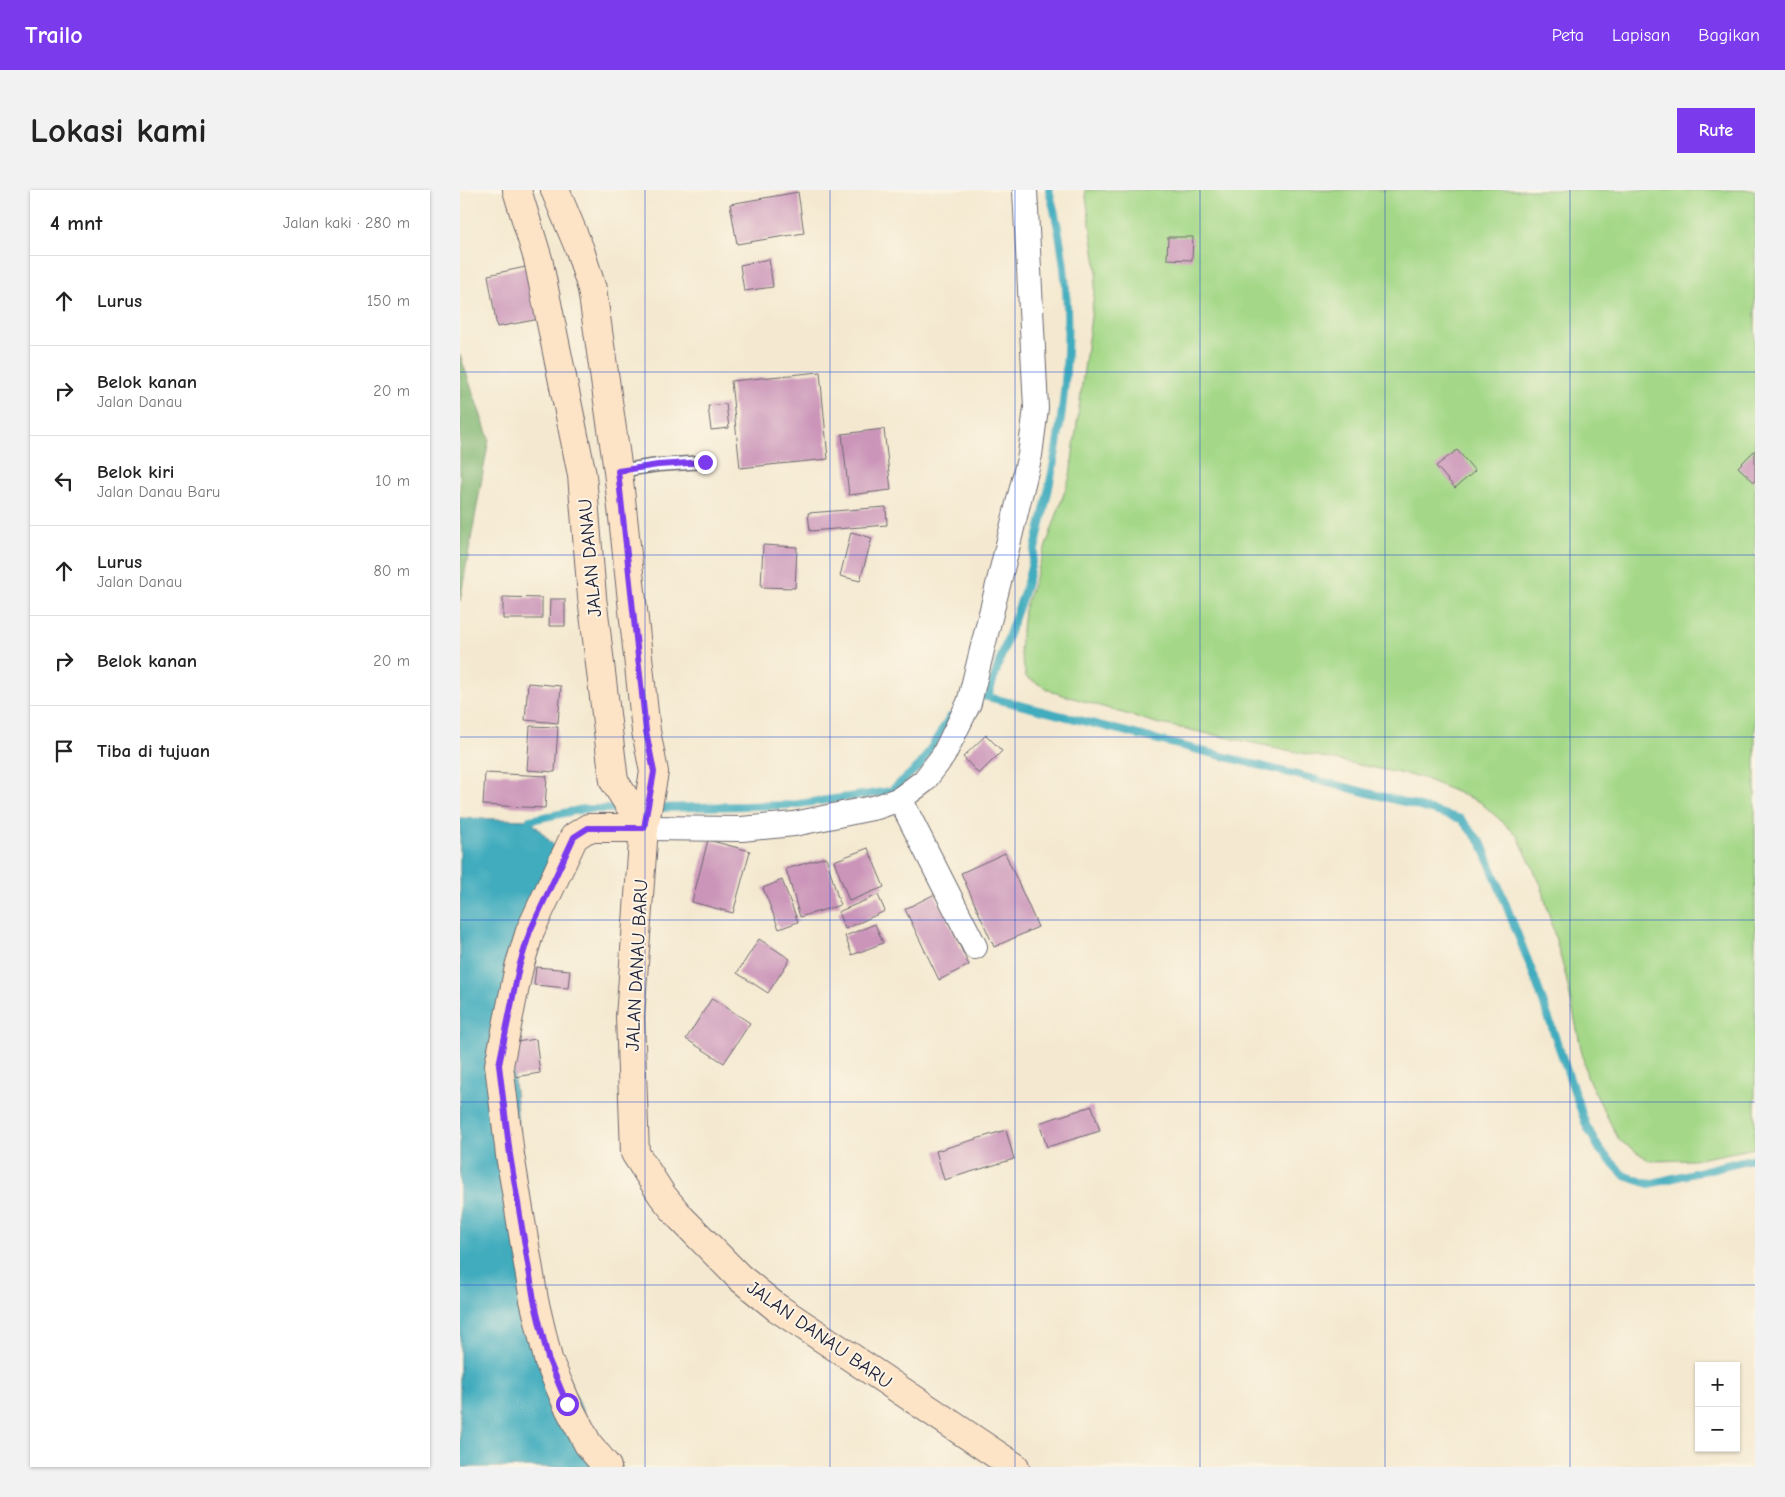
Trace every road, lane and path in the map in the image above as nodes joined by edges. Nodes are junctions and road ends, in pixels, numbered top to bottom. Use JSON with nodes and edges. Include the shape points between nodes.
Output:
{"nodes":[{"id":1,"x":517,"y":190,"type":"edge"},
{"id":2,"x":555,"y":190,"type":"edge"},
{"id":3,"x":1025,"y":190,"type":"edge"},
{"id":4,"x":705,"y":462,"type":"dead end"},
{"id":5,"x":618,"y":471,"type":"junction"},
{"id":6,"x":900,"y":799,"type":"junction"},
{"id":7,"x":643,"y":809,"type":"junction"},
{"id":8,"x":975,"y":946,"type":"dead end"},
{"id":9,"x":607,"y":1467,"type":"edge"},
{"id":10,"x":1015,"y":1467,"type":"edge"}],
"edges":[{"from":1,"to":7,"type":"street","name":"JALAN DANAU","via":[[538,259],[582,474],[593,607],[614,781]]},
{"from":2,"to":5,"type":"street","name":"JALAN DANAU","via":[[592,289]]},
{"from":3,"to":6,"type":"street","via":[[1036,408],[1030,455],[971,694],[943,756],[924,781]]},
{"from":4,"to":5,"type":"lane"},
{"from":5,"to":7,"type":"street","name":"JALAN DANAU","via":[[646,731],[654,772]]},
{"from":6,"to":7,"type":"street","via":[[877,807],[794,824],[742,829]]},
{"from":6,"to":8,"type":"street"},
{"from":7,"to":9,"type":"street","via":[[588,828],[569,847],[530,931],[499,1065],[534,1300],[548,1358],[588,1444]]},
{"from":7,"to":10,"type":"street","name":"JALAN DANAU BARU","via":[[630,1017],[636,1153],[662,1195],[681,1218],[739,1277],[776,1308]]}]}
